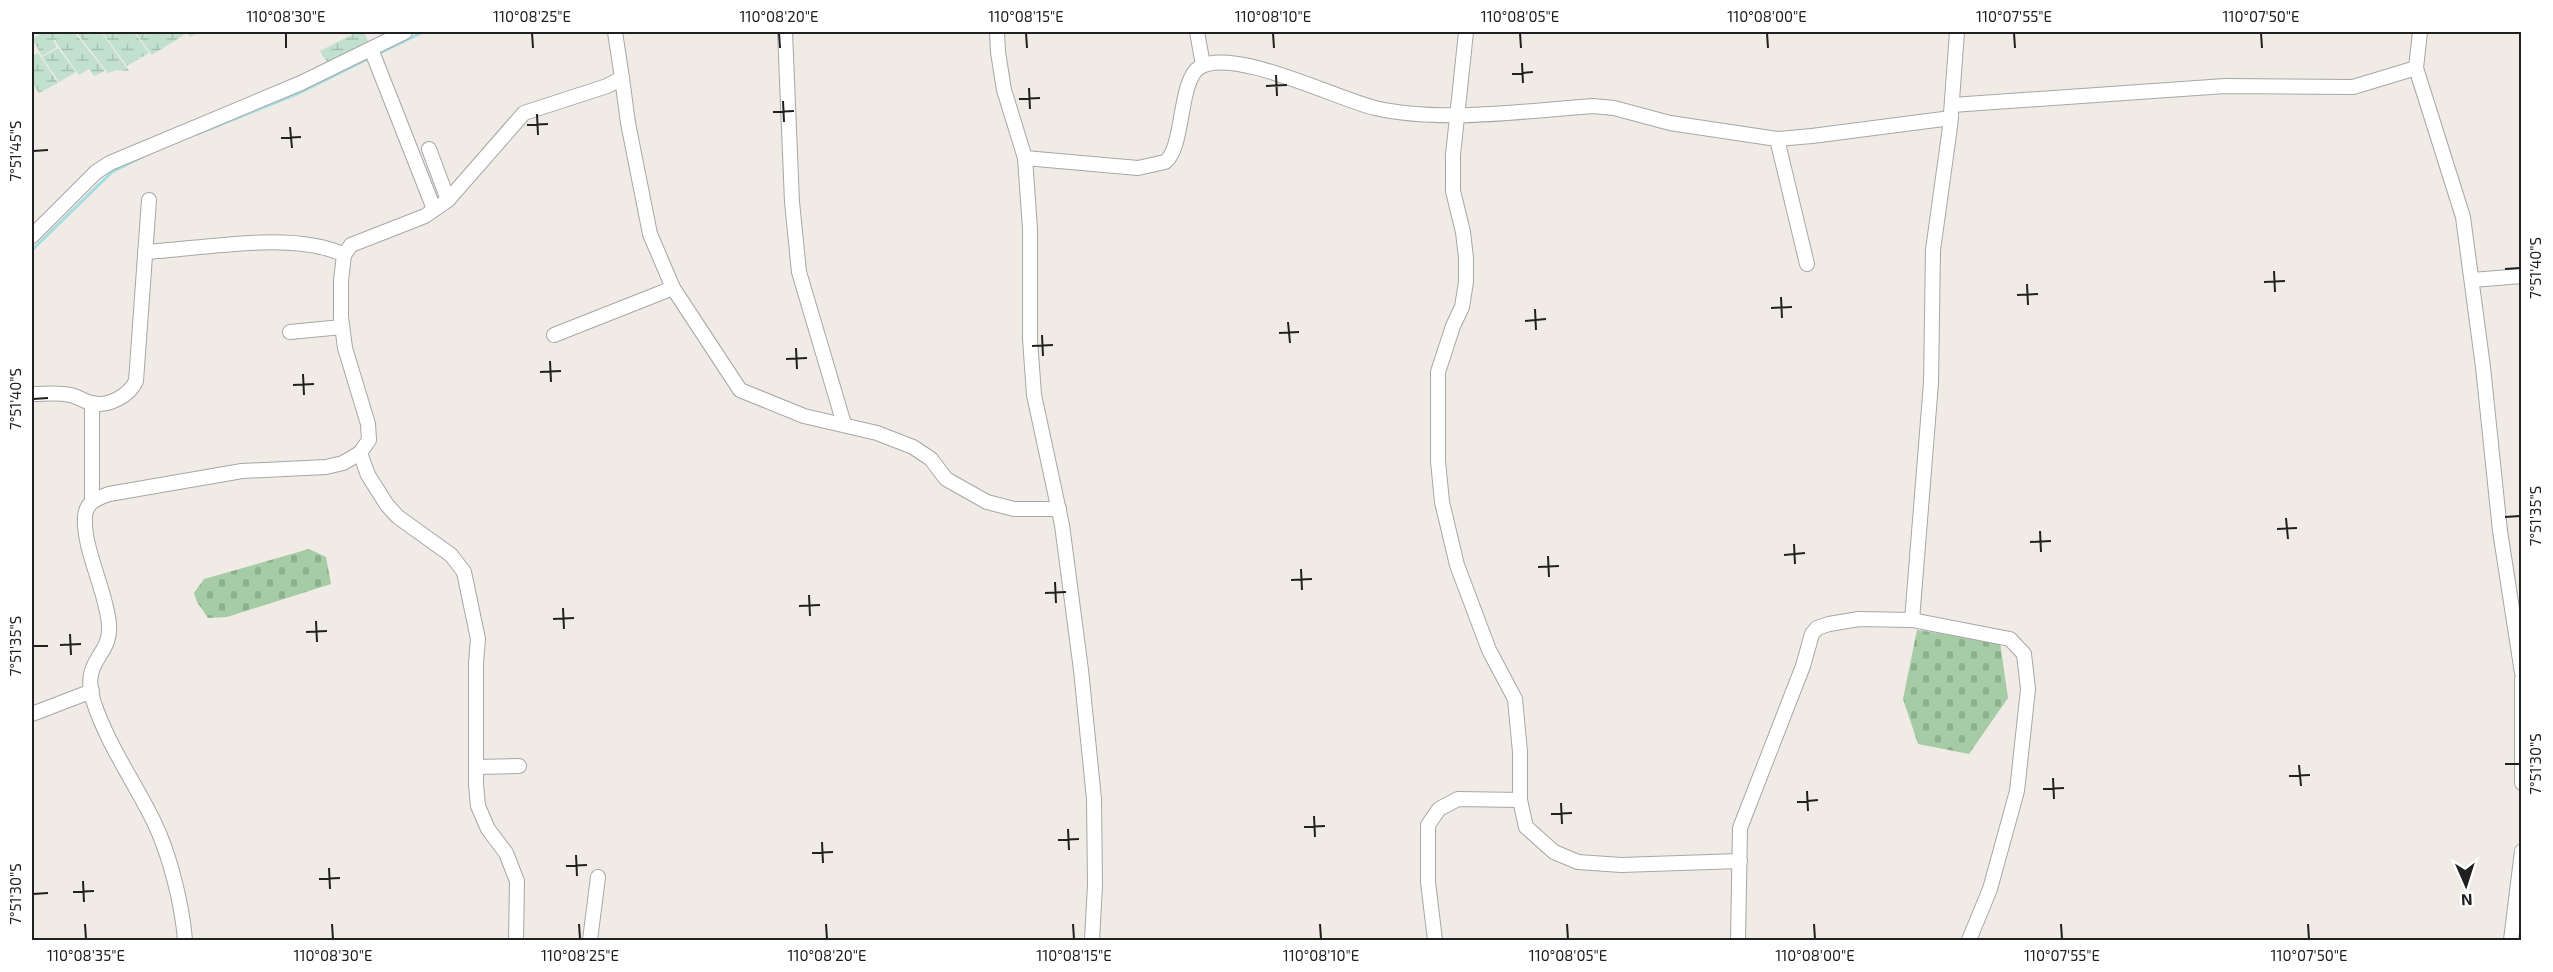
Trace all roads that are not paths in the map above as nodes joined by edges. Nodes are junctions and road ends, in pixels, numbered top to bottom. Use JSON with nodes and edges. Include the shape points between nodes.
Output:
{"nodes":[{"id":1,"x":405,"y":32,"type":"edge"},
{"id":2,"x":615,"y":32,"type":"edge"},
{"id":3,"x":785,"y":32,"type":"edge"},
{"id":4,"x":997,"y":32,"type":"edge"},
{"id":5,"x":1197,"y":32,"type":"edge"},
{"id":6,"x":1466,"y":32,"type":"edge"},
{"id":7,"x":1957,"y":32,"type":"edge"},
{"id":8,"x":2420,"y":32,"type":"edge"},
{"id":9,"x":373,"y":53,"type":"junction"},
{"id":10,"x":1203,"y":65,"type":"junction"},
{"id":11,"x":2416,"y":68,"type":"junction"},
{"id":12,"x":622,"y":78,"type":"junction"},
{"id":13,"x":1951,"y":112,"type":"junction"},
{"id":14,"x":1458,"y":114,"type":"junction"},
{"id":15,"x":1777,"y":139,"type":"junction"},
{"id":16,"x":429,"y":149,"type":"dead end"},
{"id":17,"x":1025,"y":158,"type":"junction"},
{"id":18,"x":149,"y":200,"type":"dead end"},
{"id":19,"x":448,"y":200,"type":"junction"},
{"id":20,"x":434,"y":209,"type":"junction"},
{"id":21,"x":32,"y":236,"type":"edge"},
{"id":22,"x":145,"y":252,"type":"junction"},
{"id":23,"x":344,"y":255,"type":"junction"},
{"id":24,"x":1807,"y":264,"type":"dead end"},
{"id":25,"x":2522,"y":276,"type":"edge"},
{"id":26,"x":2472,"y":280,"type":"junction"},
{"id":27,"x":673,"y":288,"type":"junction"},
{"id":28,"x":342,"y":327,"type":"junction"},
{"id":29,"x":290,"y":333,"type":"dead end"},
{"id":30,"x":554,"y":335,"type":"dead end"},
{"id":31,"x":32,"y":394,"type":"edge"},
{"id":32,"x":92,"y":403,"type":"junction"},
{"id":33,"x":844,"y":424,"type":"junction"},
{"id":34,"x":360,"y":453,"type":"junction"},
{"id":35,"x":92,"y":501,"type":"junction"},
{"id":36,"x":1059,"y":509,"type":"junction"},
{"id":37,"x":1912,"y":620,"type":"junction"},
{"id":38,"x":2522,"y":673,"type":"edge"},
{"id":39,"x":2522,"y":680,"type":"edge"},
{"id":40,"x":92,"y":691,"type":"junction"},
{"id":41,"x":32,"y":714,"type":"edge"},
{"id":42,"x":519,"y":766,"type":"dead end"},
{"id":43,"x":476,"y":767,"type":"junction"},
{"id":44,"x":2522,"y":783,"type":"edge"},
{"id":45,"x":1520,"y":800,"type":"junction"},
{"id":46,"x":2522,"y":851,"type":"edge"},
{"id":47,"x":1740,"y":861,"type":"junction"},
{"id":48,"x":598,"y":877,"type":"dead end"},
{"id":49,"x":185,"y":940,"type":"edge"},
{"id":50,"x":516,"y":940,"type":"edge"},
{"id":51,"x":590,"y":940,"type":"edge"},
{"id":52,"x":1092,"y":940,"type":"edge"},
{"id":53,"x":1436,"y":940,"type":"edge"},
{"id":54,"x":1738,"y":940,"type":"edge"},
{"id":55,"x":1969,"y":940,"type":"edge"},
{"id":56,"x":2511,"y":940,"type":"edge"}],
"edges":[{"from":1,"to":9,"type":"street"},
{"from":2,"to":12,"type":"street"},
{"from":3,"to":33,"type":"street","via":[[799,272]]},
{"from":4,"to":17,"type":"street","via":[[1004,90]]},
{"from":5,"to":10,"type":"street"},
{"from":6,"to":14,"type":"street"},
{"from":7,"to":13,"type":"street"},
{"from":8,"to":11,"type":"street"},
{"from":9,"to":20,"type":"street"},
{"from":9,"to":21,"type":"street","via":[[110,163]]},
{"from":10,"to":14,"type":"street","via":[[1215,62],[1262,68],[1374,108],[1428,115]]},
{"from":10,"to":17,"type":"street","via":[[1194,70],[1174,150],[1165,162],[1138,168]]},
{"from":11,"to":13,"type":"street","via":[[2353,87],[2225,86]]},
{"from":11,"to":26,"type":"street","via":[[2463,217]]},
{"from":12,"to":19,"type":"street","via":[[524,113]]},
{"from":12,"to":27,"type":"street","via":[[650,234]]},
{"from":13,"to":15,"type":"street"},
{"from":13,"to":37,"type":"street","via":[[1934,250],[1931,383]]},
{"from":14,"to":15,"type":"street","via":[[1593,106],[1670,123]]},
{"from":14,"to":45,"type":"street","via":[[1453,191],[1467,258],[1466,282],[1462,306],[1438,372],[1438,461],[1442,502],[1457,565],[1489,650],[1515,699]]},
{"from":15,"to":24,"type":"street"},
{"from":16,"to":19,"type":"street"},
{"from":17,"to":36,"type":"street","via":[[1034,395]]},
{"from":18,"to":22,"type":"street"},
{"from":19,"to":20,"type":"street"},
{"from":20,"to":23,"type":"street","via":[[351,244]]},
{"from":22,"to":23,"type":"street","via":[[280,243],[332,249]]},
{"from":22,"to":32,"type":"street","via":[[136,381],[122,396],[107,403]]},
{"from":23,"to":28,"type":"street"},
{"from":25,"to":26,"type":"street"},
{"from":26,"to":38,"type":"street","via":[[2500,531]]},
{"from":27,"to":30,"type":"street"},
{"from":27,"to":33,"type":"street","via":[[740,390],[804,416]]},
{"from":28,"to":29,"type":"street"},
{"from":28,"to":34,"type":"street","via":[[368,424],[369,441]]},
{"from":31,"to":32,"type":"street","via":[[68,394]]},
{"from":32,"to":35,"type":"street"},
{"from":33,"to":36,"type":"street","via":[[913,447],[931,459],[946,479],[987,501],[1014,509]]},
{"from":34,"to":35,"type":"street","via":[[326,467],[242,471],[109,494]]},
{"from":34,"to":43,"type":"street","via":[[368,475],[387,505],[452,555],[464,572],[478,639]]},
{"from":35,"to":40,"type":"street","via":[[85,518],[105,601],[109,636],[90,673]]},
{"from":36,"to":52,"type":"street","via":[[1094,798]]},
{"from":37,"to":47,"type":"street","via":[[1859,619],[1829,624],[1812,634],[1740,828]]},
{"from":37,"to":55,"type":"street","via":[[2010,639],[2024,654],[2028,688],[2017,791],[1990,889]]},
{"from":39,"to":44,"type":"street"},
{"from":40,"to":41,"type":"street"},
{"from":40,"to":49,"type":"street","via":[[101,722],[155,823],[179,903]]},
{"from":42,"to":43,"type":"street"},
{"from":43,"to":50,"type":"street","via":[[478,806],[488,829],[506,853],[517,881]]},
{"from":45,"to":47,"type":"street","via":[[1526,827],[1554,852],[1578,862],[1621,865]]},
{"from":45,"to":53,"type":"street","via":[[1458,799],[1439,809],[1428,825],[1428,882]]},
{"from":46,"to":56,"type":"street"},
{"from":47,"to":54,"type":"street"},
{"from":48,"to":51,"type":"street"}]}
